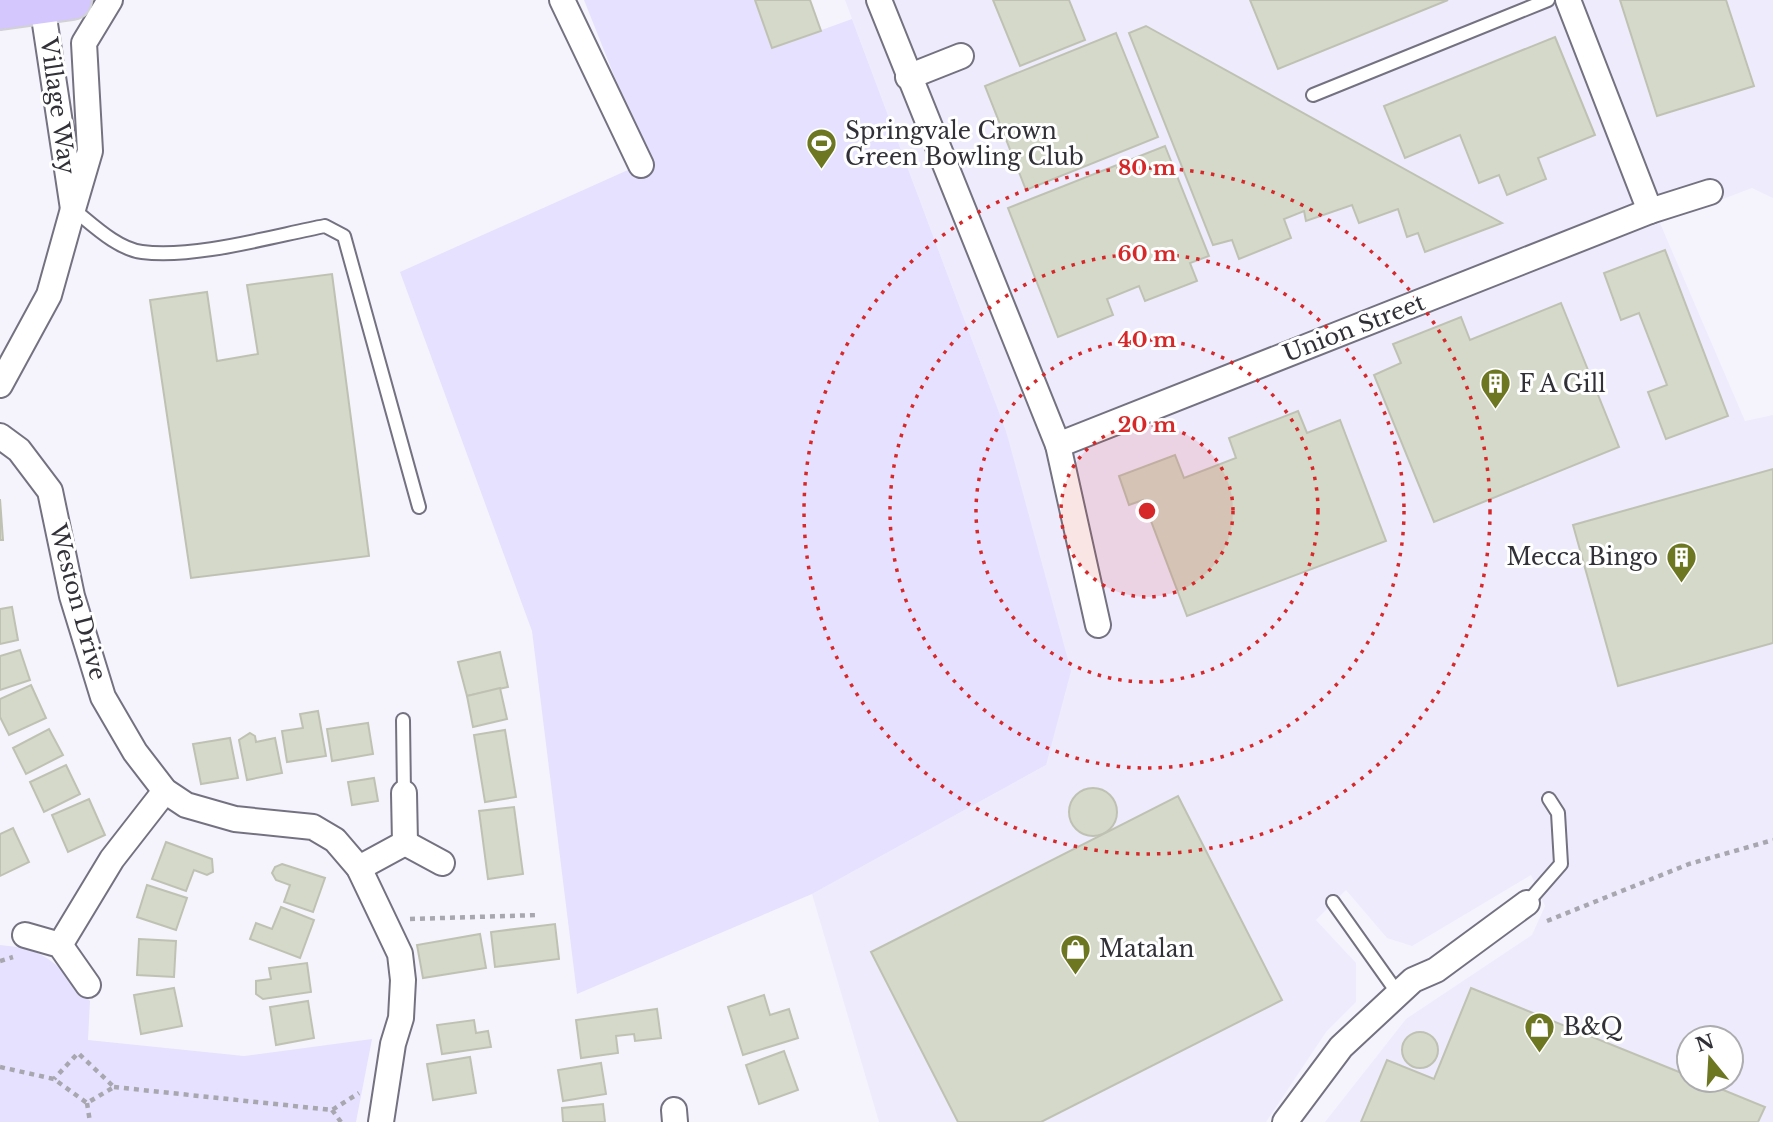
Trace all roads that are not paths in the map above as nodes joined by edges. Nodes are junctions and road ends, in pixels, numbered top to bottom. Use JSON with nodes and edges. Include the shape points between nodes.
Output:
{"nodes":[{"id":1,"x":110,"y":0,"type":"edge"},
{"id":2,"x":562,"y":0,"type":"edge"},
{"id":3,"x":879,"y":0,"type":"edge"},
{"id":4,"x":1548,"y":0,"type":"edge"},
{"id":5,"x":1568,"y":0,"type":"edge"},
{"id":6,"x":57,"y":2,"type":"edge"},
{"id":7,"x":0,"y":10,"type":"edge"},
{"id":8,"x":961,"y":56,"type":"dead end"},
{"id":9,"x":908,"y":77,"type":"junction"},
{"id":10,"x":1312,"y":95,"type":"dead end"},
{"id":11,"x":641,"y":165,"type":"dead end"},
{"id":12,"x":1710,"y":192,"type":"dead end"},
{"id":13,"x":73,"y":209,"type":"junction"},
{"id":14,"x":1650,"y":211,"type":"junction"},
{"id":15,"x":0,"y":385,"type":"edge"},
{"id":16,"x":0,"y":436,"type":"edge"},
{"id":17,"x":1058,"y":445,"type":"junction"},
{"id":18,"x":419,"y":507,"type":"dead end"},
{"id":19,"x":1098,"y":625,"type":"dead end"},
{"id":20,"x":403,"y":720,"type":"dead end"},
{"id":21,"x":165,"y":791,"type":"junction"},
{"id":22,"x":404,"y":793,"type":"joint"},
{"id":23,"x":1549,"y":799,"type":"dead end"},
{"id":24,"x":405,"y":843,"type":"junction"},
{"id":25,"x":442,"y":863,"type":"dead end"},
{"id":26,"x":359,"y":868,"type":"junction"},
{"id":27,"x":1333,"y":902,"type":"dead end"},
{"id":28,"x":1527,"y":903,"type":"joint"},
{"id":29,"x":25,"y":935,"type":"dead end"},
{"id":30,"x":60,"y":945,"type":"junction"},
{"id":31,"x":88,"y":985,"type":"dead end"},
{"id":32,"x":1399,"y":995,"type":"junction"},
{"id":33,"x":381,"y":1122,"type":"edge"},
{"id":34,"x":1285,"y":1122,"type":"edge"}],
"edges":[{"from":1,"to":13,"type":"street","name":"Village Way","via":[[84,43],[90,151]]},
{"from":2,"to":11,"type":"street"},
{"from":3,"to":9,"type":"street"},
{"from":4,"to":10,"type":"lane"},
{"from":5,"to":14,"type":"street"},
{"from":6,"to":7,"type":"main road"},
{"from":6,"to":13,"type":"street","name":"Village Way"},
{"from":8,"to":9,"type":"street"},
{"from":9,"to":17,"type":"street"},
{"from":12,"to":14,"type":"street","name":"Union Street"},
{"from":13,"to":15,"type":"street","name":"Village Way","via":[[49,295]]},
{"from":13,"to":18,"type":"lane","via":[[113,239],[140,252],[193,251],[325,226],[344,236]]},
{"from":14,"to":17,"type":"street","name":"Union Street"},
{"from":16,"to":21,"type":"street","name":"Weston Drive","via":[[19,450],[50,491],[72,596],[103,697],[135,752]]},
{"from":17,"to":19,"type":"street"},
{"from":20,"to":22,"type":"lane"},
{"from":21,"to":26,"type":"street","name":"Weston Drive","via":[[186,805],[235,819],[313,827],[335,840]]},
{"from":21,"to":30,"type":"street","via":[[112,859]]},
{"from":22,"to":24,"type":"street"},
{"from":23,"to":28,"type":"lane","via":[[1558,813],[1561,864]]},
{"from":24,"to":25,"type":"street"},
{"from":24,"to":26,"type":"street"},
{"from":26,"to":33,"type":"street","name":"Weston Drive","via":[[400,954],[403,980],[401,1018]]},
{"from":27,"to":32,"type":"lane"},
{"from":28,"to":32,"type":"street","via":[[1436,970],[1413,980]]},
{"from":29,"to":30,"type":"street"},
{"from":30,"to":31,"type":"street"},
{"from":32,"to":34,"type":"street","via":[[1341,1047]]}]}
